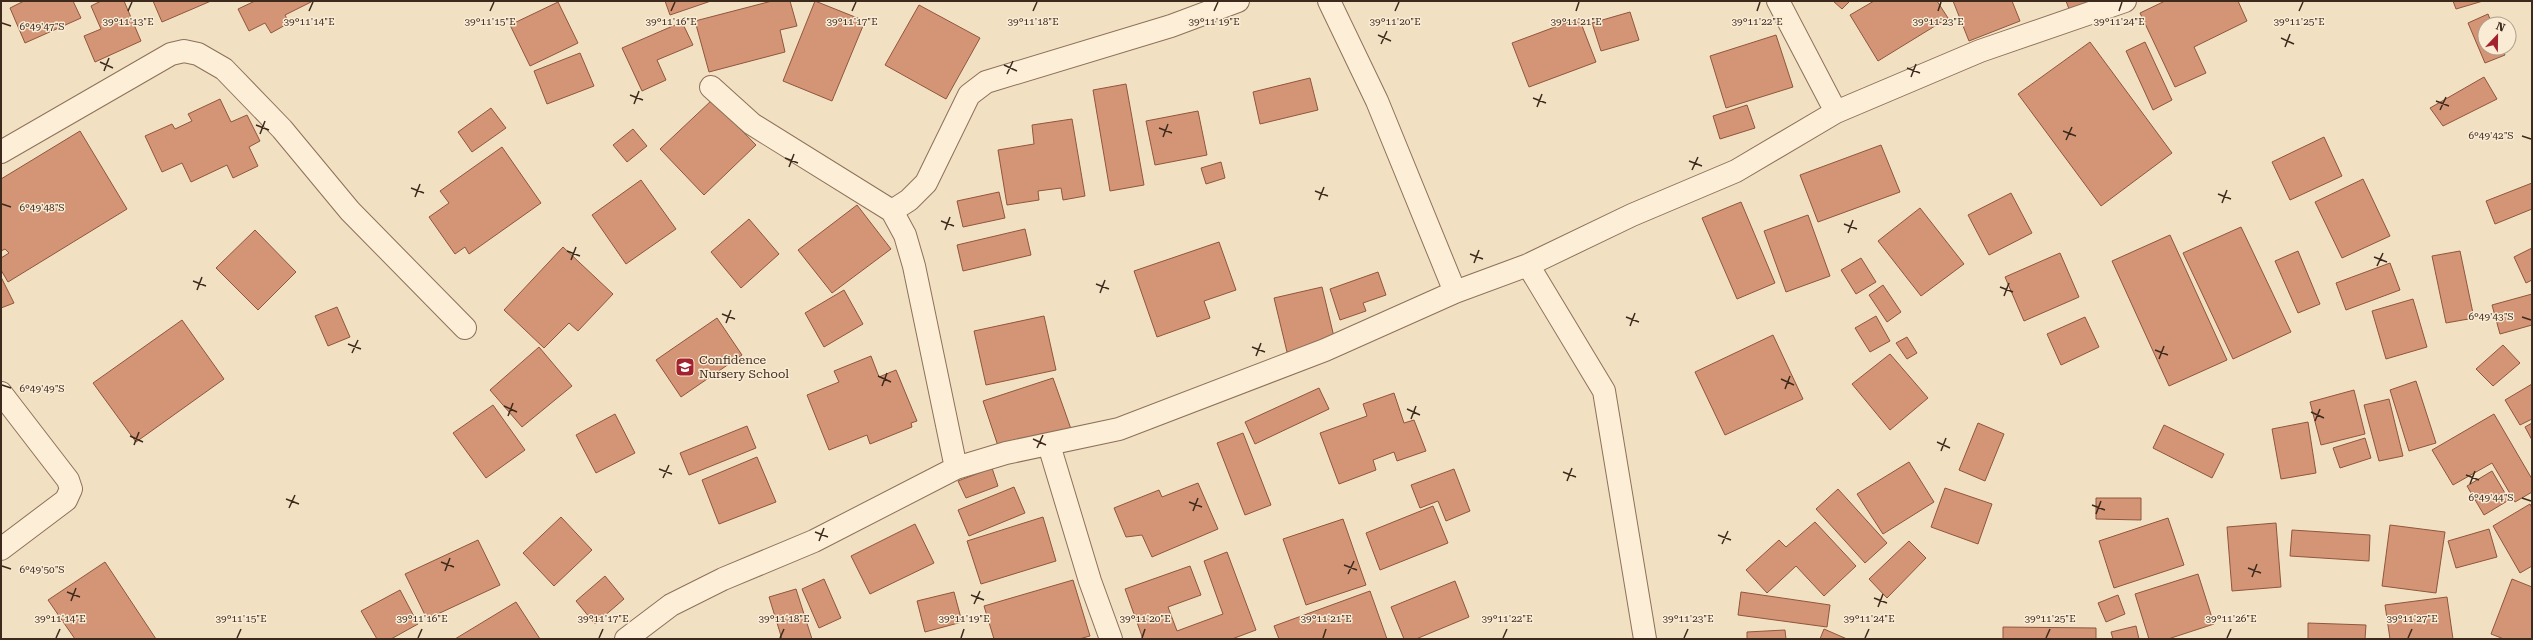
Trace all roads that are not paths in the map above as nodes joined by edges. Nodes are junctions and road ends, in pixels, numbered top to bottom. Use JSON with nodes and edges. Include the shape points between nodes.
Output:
{"nodes":[{"id":1,"x":1238,"y":1,"type":"edge"},
{"id":2,"x":1329,"y":1,"type":"edge"},
{"id":3,"x":1778,"y":1,"type":"edge"},
{"id":4,"x":2125,"y":1,"type":"edge"},
{"id":5,"x":711,"y":87,"type":"dead end"},
{"id":6,"x":1836,"y":112,"type":"junction"},
{"id":7,"x":1,"y":152,"type":"edge"},
{"id":8,"x":892,"y":210,"type":"junction"},
{"id":9,"x":1528,"y":265,"type":"junction"},
{"id":10,"x":1456,"y":292,"type":"junction"},
{"id":11,"x":465,"y":328,"type":"dead end"},
{"id":12,"x":1,"y":393,"type":"edge"},
{"id":13,"x":1049,"y":445,"type":"junction"},
{"id":14,"x":956,"y":468,"type":"junction"},
{"id":15,"x":1,"y":549,"type":"edge"},
{"id":16,"x":626,"y":639,"type":"edge"},
{"id":17,"x":1111,"y":639,"type":"edge"},
{"id":18,"x":1645,"y":639,"type":"edge"}],
"edges":[{"from":1,"to":8,"type":"street","via":[[1171,26],[981,85],[970,95],[926,183],[909,200]]},
{"from":2,"to":10,"type":"street","via":[[1377,101]]},
{"from":3,"to":6,"type":"street"},
{"from":4,"to":6,"type":"street","via":[[1980,51]]},
{"from":5,"to":8,"type":"street","via":[[752,124]]},
{"from":6,"to":9,"type":"street","via":[[1736,171],[1632,215]]},
{"from":7,"to":11,"type":"street","via":[[171,54],[184,51],[198,54],[229,74],[282,129],[350,210]]},
{"from":8,"to":14,"type":"street","via":[[905,236],[914,266]]},
{"from":9,"to":10,"type":"street"},
{"from":9,"to":18,"type":"street","via":[[1604,392]]},
{"from":10,"to":13,"type":"street","via":[[1325,350],[1137,423]]},
{"from":12,"to":15,"type":"street","via":[[68,480],[71,489],[66,500]]},
{"from":13,"to":14,"type":"street"},
{"from":13,"to":17,"type":"street","via":[[1090,581]]},
{"from":14,"to":16,"type":"street","via":[[814,541],[723,579],[671,605]]}]}
